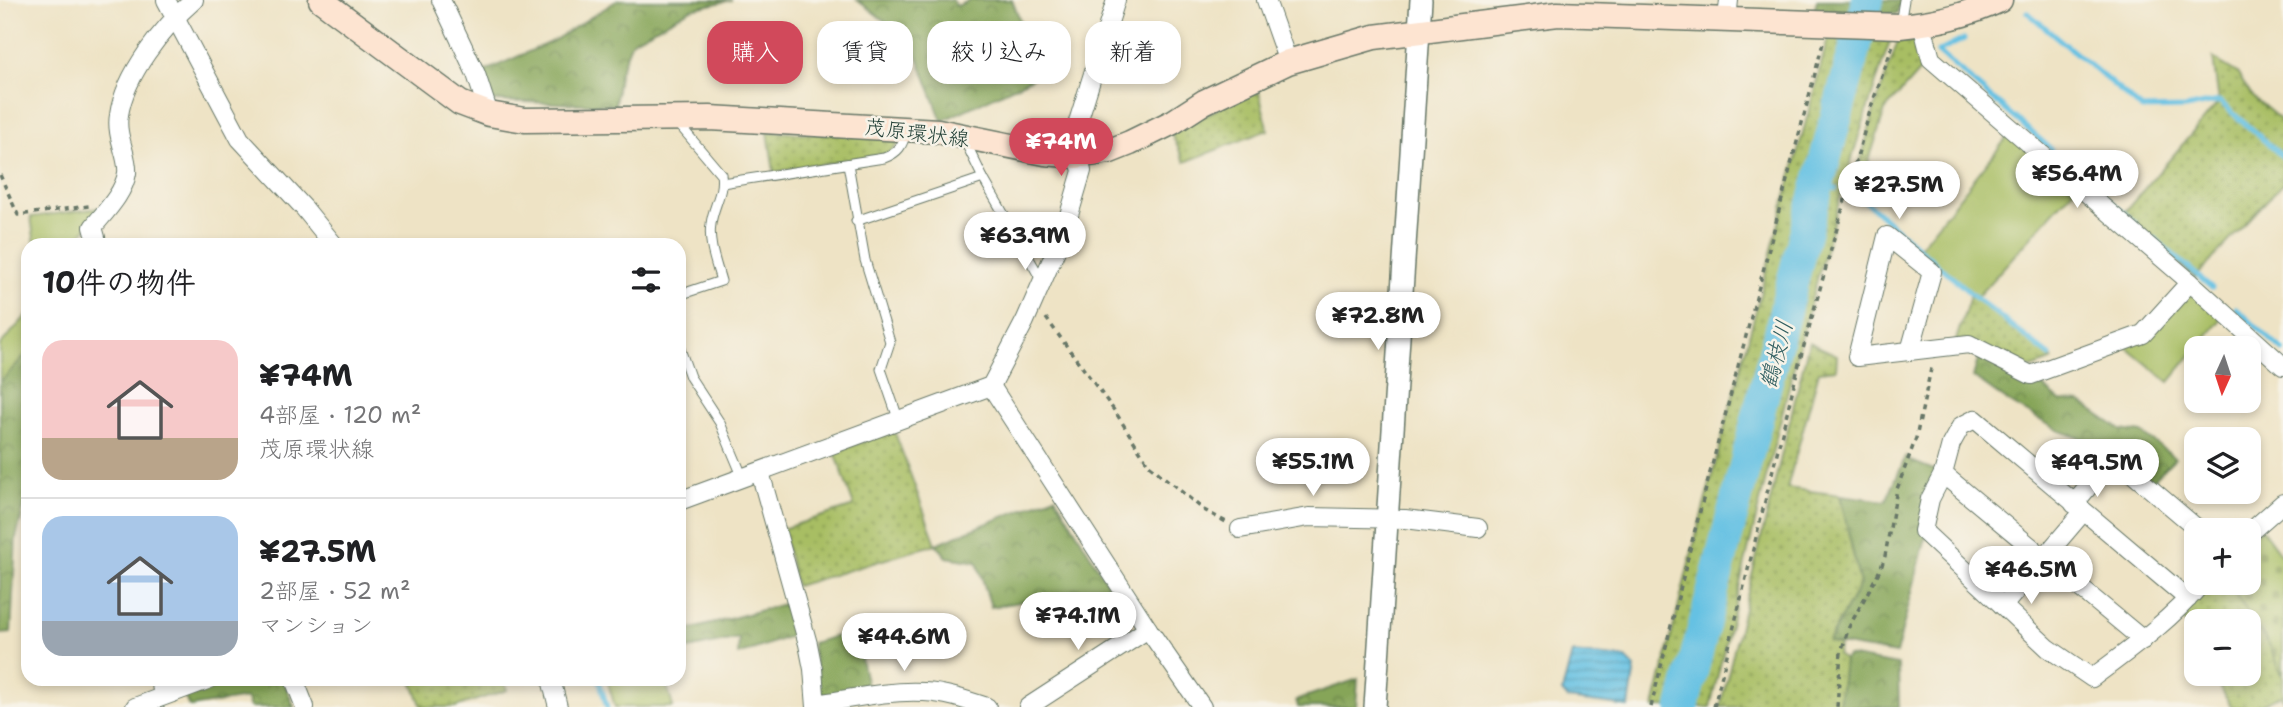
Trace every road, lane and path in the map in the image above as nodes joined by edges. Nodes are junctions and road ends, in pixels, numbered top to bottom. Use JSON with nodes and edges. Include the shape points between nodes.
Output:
{"nodes":[{"id":1,"x":166,"y":0,"type":"edge"},
{"id":2,"x":194,"y":0,"type":"edge"},
{"id":3,"x":321,"y":0,"type":"edge"},
{"id":4,"x":441,"y":0,"type":"edge"},
{"id":5,"x":1116,"y":0,"type":"edge"},
{"id":6,"x":1266,"y":0,"type":"edge"},
{"id":7,"x":1421,"y":0,"type":"edge"},
{"id":8,"x":1904,"y":0,"type":"edge"},
{"id":9,"x":2000,"y":0,"type":"edge"},
{"id":10,"x":1728,"y":10,"type":"edge"},
{"id":11,"x":174,"y":17,"type":"junction"},
{"id":12,"x":1828,"y":23,"type":"junction"},
{"id":13,"x":1906,"y":29,"type":"junction"},
{"id":14,"x":1419,"y":31,"type":"junction"},
{"id":15,"x":1288,"y":62,"type":"junction"},
{"id":16,"x":489,"y":114,"type":"junction"},
{"id":17,"x":674,"y":118,"type":"junction"},
{"id":18,"x":906,"y":129,"type":"junction"},
{"id":19,"x":963,"y":137,"type":"junction"},
{"id":20,"x":1077,"y":156,"type":"junction"},
{"id":21,"x":848,"y":164,"type":"junction"},
{"id":22,"x":0,"y":175,"type":"edge"},
{"id":23,"x":983,"y":178,"type":"junction"},
{"id":24,"x":722,"y":183,"type":"junction"},
{"id":25,"x":112,"y":202,"type":"junction"},
{"id":26,"x":856,"y":221,"type":"junction"},
{"id":27,"x":96,"y":238,"type":"edge"},
{"id":28,"x":328,"y":238,"type":"edge"},
{"id":29,"x":1042,"y":281,"type":"junction"},
{"id":30,"x":2190,"y":282,"type":"junction"},
{"id":31,"x":686,"y":293,"type":"edge"},
{"id":32,"x":1033,"y":303,"type":"junction"},
{"id":33,"x":1935,"y":348,"type":"junction"},
{"id":34,"x":1910,"y":351,"type":"junction"},
{"id":35,"x":686,"y":366,"type":"edge"},
{"id":36,"x":2283,"y":366,"type":"edge"},
{"id":37,"x":992,"y":386,"type":"junction"},
{"id":38,"x":899,"y":421,"type":"junction"},
{"id":39,"x":1943,"y":474,"type":"junction"},
{"id":40,"x":752,"y":475,"type":"junction"},
{"id":41,"x":686,"y":499,"type":"edge"},
{"id":42,"x":2283,"y":503,"type":"edge"},
{"id":43,"x":2079,"y":508,"type":"junction"},
{"id":44,"x":2185,"y":518,"type":"edge"},
{"id":45,"x":1388,"y":519,"type":"junction"},
{"id":46,"x":2261,"y":522,"type":"edge"},
{"id":47,"x":1478,"y":528,"type":"dead end"},
{"id":48,"x":1240,"y":529,"type":"joint"},
{"id":49,"x":2045,"y":556,"type":"junction"},
{"id":50,"x":2192,"y":595,"type":"edge"},
{"id":51,"x":2188,"y":599,"type":"junction"},
{"id":52,"x":2003,"y":606,"type":"junction"},
{"id":53,"x":1148,"y":629,"type":"junction"},
{"id":54,"x":2143,"y":640,"type":"junction"},
{"id":55,"x":297,"y":686,"type":"edge"},
{"id":56,"x":553,"y":686,"type":"edge"},
{"id":57,"x":161,"y":688,"type":"edge"},
{"id":58,"x":816,"y":706,"type":"edge"},
{"id":59,"x":135,"y":707,"type":"edge"},
{"id":60,"x":305,"y":707,"type":"edge"},
{"id":61,"x":558,"y":707,"type":"edge"},
{"id":62,"x":987,"y":707,"type":"edge"},
{"id":63,"x":1028,"y":707,"type":"edge"},
{"id":64,"x":1202,"y":707,"type":"edge"},
{"id":65,"x":1375,"y":707,"type":"edge"},
{"id":66,"x":1651,"y":707,"type":"edge"},
{"id":67,"x":1714,"y":707,"type":"edge"},
{"id":68,"x":1837,"y":707,"type":"edge"}],
"edges":[{"from":1,"to":11,"type":"street"},
{"from":2,"to":11,"type":"street"},
{"from":3,"to":16,"type":"main road","name":"茂原環状線","via":[[460,103]]},
{"from":4,"to":16,"type":"street","via":[[476,74]]},
{"from":5,"to":20,"type":"street","via":[[1073,138]]},
{"from":6,"to":15,"type":"street"},
{"from":7,"to":14,"type":"street"},
{"from":8,"to":13,"type":"lane"},
{"from":9,"to":13,"type":"main road","name":"茂原環状線","via":[[1975,12]]},
{"from":10,"to":12,"type":"main road","name":"茂原環状線"},
{"from":10,"to":14,"type":"main road","name":"茂原環状線","via":[[1558,14]]},
{"from":11,"to":25,"type":"street","via":[[129,80],[118,116],[128,172]]},
{"from":11,"to":28,"type":"street","via":[[240,139]]},
{"from":12,"to":13,"type":"main road","name":"茂原環状線"},
{"from":12,"to":66,"type":"path"},
{"from":13,"to":30,"type":"street","via":[[1931,59]]},
{"from":13,"to":67,"type":"path","via":[[1872,104],[1801,356]]},
{"from":14,"to":15,"type":"main road","name":"茂原環状線","via":[[1374,37]]},
{"from":14,"to":45,"type":"street"},
{"from":15,"to":20,"type":"main road","name":"茂原環状線","via":[[1129,143]]},
{"from":16,"to":17,"type":"main road","name":"茂原環状線","via":[[525,120]]},
{"from":17,"to":18,"type":"main road","name":"茂原環状線"},
{"from":17,"to":24,"type":"lane","via":[[715,166]]},
{"from":18,"to":19,"type":"main road","name":"茂原環状線"},
{"from":18,"to":21,"type":"lane","via":[[903,145],[894,155]]},
{"from":19,"to":20,"type":"main road","name":"茂原環状線"},
{"from":19,"to":23,"type":"lane"},
{"from":20,"to":29,"type":"street","via":[[1082,171],[1064,232]]},
{"from":21,"to":24,"type":"lane"},
{"from":21,"to":26,"type":"lane"},
{"from":22,"to":25,"type":"path","via":[[18,215]]},
{"from":23,"to":26,"type":"lane"},
{"from":23,"to":29,"type":"lane"},
{"from":24,"to":31,"type":"lane","via":[[710,228],[721,281]]},
{"from":25,"to":27,"type":"street","via":[[93,227]]},
{"from":26,"to":38,"type":"lane","via":[[890,342],[881,369]]},
{"from":29,"to":32,"type":"street"},
{"from":30,"to":33,"type":"street","via":[[2143,334],[2031,375],[1969,344]]},
{"from":30,"to":36,"type":"street"},
{"from":32,"to":37,"type":"street"},
{"from":32,"to":48,"type":"path","via":[[1083,366],[1149,465],[1204,510]]},
{"from":33,"to":34,"type":"street"},
{"from":33,"to":68,"type":"path","via":[[1916,438],[1897,489],[1885,556],[1841,652]]},
{"from":34,"to":34,"type":"street","via":[[1857,358],[1887,236],[1932,272]]},
{"from":35,"to":40,"type":"lane"},
{"from":37,"to":38,"type":"street"},
{"from":37,"to":53,"type":"street"},
{"from":38,"to":40,"type":"street"},
{"from":39,"to":43,"type":"street","via":[[1961,426],[1975,419]]},
{"from":39,"to":49,"type":"street"},
{"from":39,"to":52,"type":"street","via":[[1930,499],[1923,531]]},
{"from":40,"to":41,"type":"street"},
{"from":40,"to":58,"type":"street","via":[[808,644]]},
{"from":42,"to":46,"type":"street"},
{"from":43,"to":44,"type":"street","via":[[2113,457]]},
{"from":43,"to":49,"type":"street"},
{"from":43,"to":51,"type":"street"},
{"from":45,"to":47,"type":"street"},
{"from":45,"to":48,"type":"street","via":[[1309,517]]},
{"from":45,"to":65,"type":"street"},
{"from":49,"to":52,"type":"street"},
{"from":49,"to":54,"type":"street"},
{"from":50,"to":51,"type":"street"},
{"from":51,"to":54,"type":"street"},
{"from":52,"to":54,"type":"street","via":[[2048,648],[2092,678]]},
{"from":53,"to":63,"type":"street"},
{"from":53,"to":64,"type":"street"},
{"from":55,"to":60,"type":"street"},
{"from":56,"to":61,"type":"street"},
{"from":57,"to":59,"type":"street"},
{"from":58,"to":62,"type":"street","via":[[925,692]]}]}
